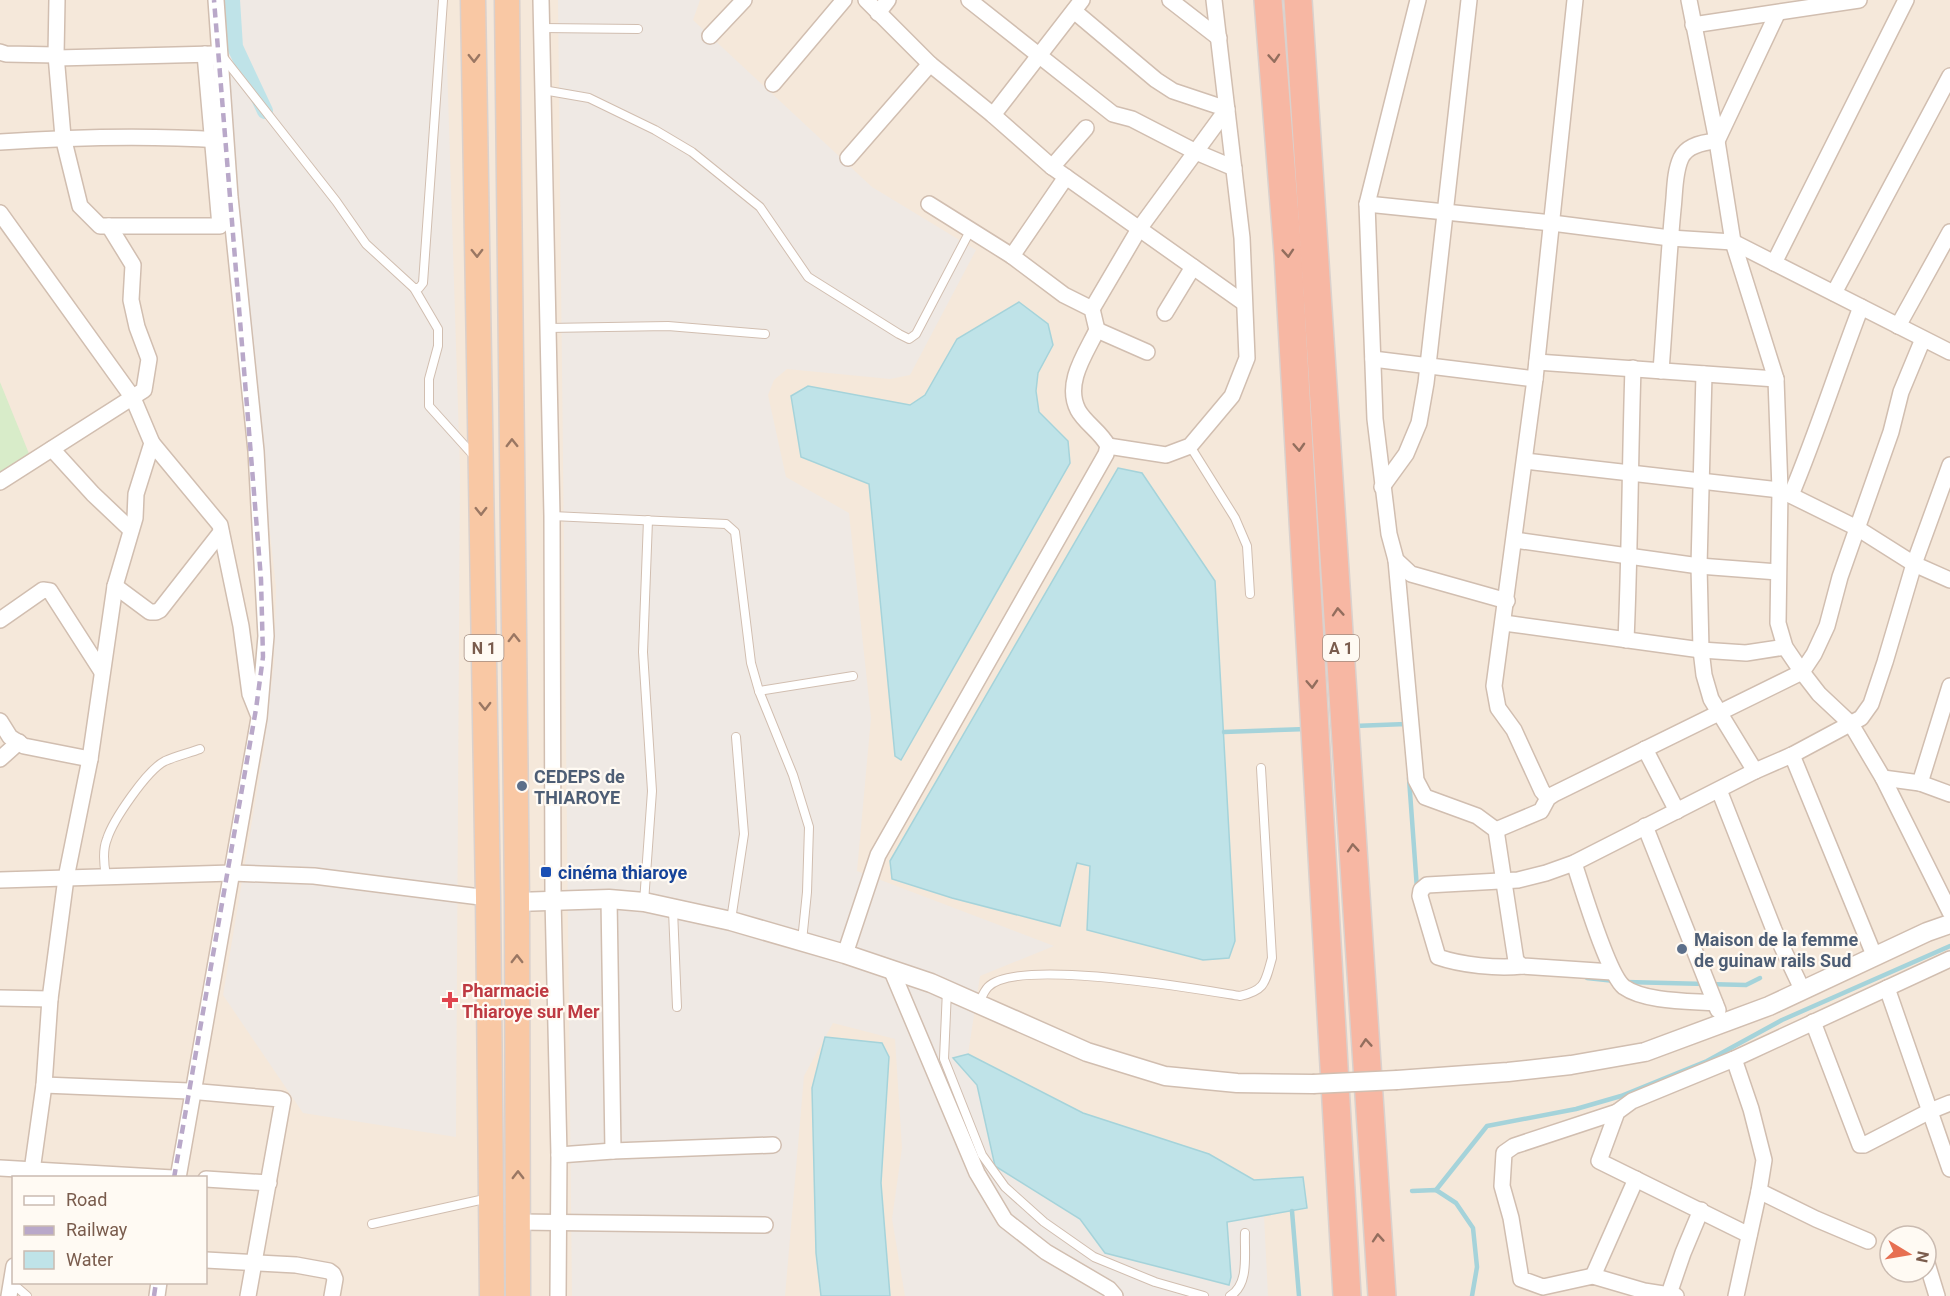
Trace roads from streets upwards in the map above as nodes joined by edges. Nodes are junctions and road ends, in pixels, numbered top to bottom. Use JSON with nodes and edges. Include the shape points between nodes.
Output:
{"nodes":[{"id":1,"x":57,"y":0,"type":"edge"},
{"id":2,"x":216,"y":0,"type":"edge"},
{"id":3,"x":473,"y":0,"type":"edge"},
{"id":4,"x":507,"y":0,"type":"edge"},
{"id":5,"x":541,"y":0,"type":"edge"},
{"id":6,"x":744,"y":0,"type":"edge"},
{"id":7,"x":844,"y":0,"type":"edge"},
{"id":8,"x":866,"y":0,"type":"edge"},
{"id":9,"x":888,"y":0,"type":"edge"},
{"id":10,"x":1170,"y":0,"type":"edge"},
{"id":11,"x":1214,"y":0,"type":"edge"},
{"id":12,"x":1268,"y":0,"type":"edge"},
{"id":13,"x":1298,"y":0,"type":"edge"},
{"id":14,"x":1418,"y":0,"type":"edge"},
{"id":15,"x":1469,"y":0,"type":"edge"},
{"id":16,"x":1575,"y":0,"type":"edge"},
{"id":17,"x":1689,"y":0,"type":"edge"},
{"id":18,"x":1859,"y":0,"type":"edge"},
{"id":19,"x":1906,"y":0,"type":"edge"},
{"id":20,"x":973,"y":1,"type":"edge"},
{"id":21,"x":1078,"y":6,"type":"edge"},
{"id":22,"x":878,"y":13,"type":"junction"},
{"id":23,"x":1777,"y":14,"type":"junction"},
{"id":24,"x":1693,"y":26,"type":"junction"},
{"id":25,"x":710,"y":36,"type":"dead end"},
{"id":26,"x":1219,"y":38,"type":"junction"},
{"id":27,"x":0,"y":52,"type":"edge"},
{"id":28,"x":213,"y":54,"type":"junction"},
{"id":29,"x":1038,"y":55,"type":"junction"},
{"id":30,"x":56,"y":56,"type":"junction"},
{"id":31,"x":930,"y":64,"type":"junction"},
{"id":32,"x":1950,"y":76,"type":"edge"},
{"id":33,"x":773,"y":84,"type":"dead end"},
{"id":34,"x":1227,"y":108,"type":"junction"},
{"id":35,"x":993,"y":115,"type":"junction"},
{"id":36,"x":1086,"y":128,"type":"dead end"},
{"id":37,"x":63,"y":137,"type":"junction"},
{"id":38,"x":226,"y":140,"type":"junction"},
{"id":39,"x":1717,"y":141,"type":"junction"},
{"id":40,"x":0,"y":142,"type":"edge"},
{"id":41,"x":1196,"y":152,"type":"junction"},
{"id":42,"x":848,"y":158,"type":"dead end"},
{"id":43,"x":1053,"y":167,"type":"junction"},
{"id":44,"x":1234,"y":168,"type":"junction"},
{"id":45,"x":1066,"y":177,"type":"junction"},
{"id":46,"x":929,"y":204,"type":"dead end"},
{"id":47,"x":1367,"y":204,"type":"junction"},
{"id":48,"x":1445,"y":212,"type":"junction"},
{"id":49,"x":0,"y":213,"type":"edge"},
{"id":50,"x":1552,"y":224,"type":"junction"},
{"id":51,"x":109,"y":226,"type":"junction"},
{"id":52,"x":1139,"y":229,"type":"junction"},
{"id":53,"x":1950,"y":232,"type":"edge"},
{"id":54,"x":1670,"y":238,"type":"junction"},
{"id":55,"x":1733,"y":242,"type":"junction"},
{"id":56,"x":1012,"y":256,"type":"junction"},
{"id":57,"x":1774,"y":263,"type":"junction"},
{"id":58,"x":1193,"y":267,"type":"junction"},
{"id":59,"x":1834,"y":293,"type":"junction"},
{"id":60,"x":1244,"y":303,"type":"junction"},
{"id":61,"x":1861,"y":307,"type":"junction"},
{"id":62,"x":1092,"y":309,"type":"junction"},
{"id":63,"x":1165,"y":313,"type":"dead end"},
{"id":64,"x":1898,"y":326,"type":"junction"},
{"id":65,"x":1097,"y":330,"type":"junction"},
{"id":66,"x":1923,"y":339,"type":"junction"},
{"id":67,"x":1147,"y":352,"type":"dead end"},
{"id":68,"x":1950,"y":352,"type":"edge"},
{"id":69,"x":1373,"y":359,"type":"junction"},
{"id":70,"x":1537,"y":362,"type":"junction"},
{"id":71,"x":1428,"y":365,"type":"junction"},
{"id":72,"x":1632,"y":368,"type":"junction"},
{"id":73,"x":1661,"y":371,"type":"junction"},
{"id":74,"x":1704,"y":374,"type":"junction"},
{"id":75,"x":1535,"y":379,"type":"junction"},
{"id":76,"x":1776,"y":379,"type":"junction"},
{"id":77,"x":133,"y":398,"type":"junction"},
{"id":78,"x":152,"y":442,"type":"junction"},
{"id":79,"x":1108,"y":446,"type":"junction"},
{"id":80,"x":52,"y":449,"type":"junction"},
{"id":81,"x":1525,"y":461,"type":"junction"},
{"id":82,"x":1950,"y":465,"type":"edge"},
{"id":83,"x":1629,"y":472,"type":"junction"},
{"id":84,"x":1701,"y":481,"type":"junction"},
{"id":85,"x":0,"y":482,"type":"edge"},
{"id":86,"x":1382,"y":487,"type":"junction"},
{"id":87,"x":1786,"y":492,"type":"junction"},
{"id":88,"x":1857,"y":528,"type":"junction"},
{"id":89,"x":131,"y":530,"type":"junction"},
{"id":90,"x":221,"y":532,"type":"junction"},
{"id":91,"x":1515,"y":540,"type":"junction"},
{"id":92,"x":1630,"y":557,"type":"junction"},
{"id":93,"x":1396,"y":560,"type":"junction"},
{"id":94,"x":1914,"y":564,"type":"junction"},
{"id":95,"x":1699,"y":566,"type":"junction"},
{"id":96,"x":1778,"y":573,"type":"junction"},
{"id":97,"x":1950,"y":580,"type":"edge"},
{"id":98,"x":115,"y":586,"type":"junction"},
{"id":99,"x":1506,"y":601,"type":"junction"},
{"id":100,"x":0,"y":620,"type":"edge"},
{"id":101,"x":1504,"y":623,"type":"junction"},
{"id":102,"x":1626,"y":640,"type":"junction"},
{"id":103,"x":1785,"y":647,"type":"junction"},
{"id":104,"x":1701,"y":650,"type":"junction"},
{"id":105,"x":102,"y":672,"type":"junction"},
{"id":106,"x":1802,"y":672,"type":"junction"},
{"id":107,"x":1950,"y":686,"type":"edge"},
{"id":108,"x":1719,"y":714,"type":"junction"},
{"id":109,"x":259,"y":718,"type":"junction"},
{"id":110,"x":0,"y":721,"type":"edge"},
{"id":111,"x":1851,"y":724,"type":"junction"},
{"id":112,"x":19,"y":742,"type":"junction"},
{"id":113,"x":1645,"y":749,"type":"junction"},
{"id":114,"x":1792,"y":755,"type":"junction"},
{"id":115,"x":0,"y":759,"type":"edge"},
{"id":116,"x":90,"y":759,"type":"junction"},
{"id":117,"x":1755,"y":771,"type":"junction"},
{"id":118,"x":1883,"y":778,"type":"junction"},
{"id":119,"x":1920,"y":783,"type":"junction"},
{"id":120,"x":1719,"y":790,"type":"junction"},
{"id":121,"x":1950,"y":794,"type":"edge"},
{"id":122,"x":1548,"y":798,"type":"junction"},
{"id":123,"x":1677,"y":811,"type":"junction"},
{"id":124,"x":1645,"y":826,"type":"junction"},
{"id":125,"x":1496,"y":830,"type":"junction"},
{"id":126,"x":1574,"y":863,"type":"junction"},
{"id":127,"x":232,"y":873,"type":"junction"},
{"id":128,"x":66,"y":878,"type":"junction"},
{"id":129,"x":0,"y":880,"type":"edge"},
{"id":130,"x":1503,"y":880,"type":"junction"},
{"id":131,"x":1945,"y":892,"type":"edge"},
{"id":132,"x":488,"y":898,"type":"junction"},
{"id":133,"x":552,"y":899,"type":"junction"},
{"id":134,"x":609,"y":899,"type":"junction"},
{"id":135,"x":517,"y":902,"type":"junction"},
{"id":136,"x":1950,"y":912,"type":"edge"},
{"id":137,"x":1950,"y":924,"type":"edge"},
{"id":138,"x":845,"y":954,"type":"junction"},
{"id":139,"x":1874,"y":955,"type":"junction"},
{"id":140,"x":1950,"y":959,"type":"edge"},
{"id":141,"x":1522,"y":966,"type":"junction"},
{"id":142,"x":891,"y":969,"type":"junction"},
{"id":143,"x":1612,"y":972,"type":"junction"},
{"id":144,"x":1887,"y":988,"type":"junction"},
{"id":145,"x":1802,"y":989,"type":"junction"},
{"id":146,"x":0,"y":998,"type":"edge"},
{"id":147,"x":50,"y":999,"type":"junction"},
{"id":148,"x":1715,"y":1003,"type":"junction"},
{"id":149,"x":1812,"y":1022,"type":"junction"},
{"id":150,"x":1723,"y":1024,"type":"junction"},
{"id":151,"x":1734,"y":1059,"type":"junction"},
{"id":152,"x":44,"y":1085,"type":"junction"},
{"id":153,"x":194,"y":1092,"type":"junction"},
{"id":154,"x":1950,"y":1103,"type":"edge"},
{"id":155,"x":1930,"y":1111,"type":"junction"},
{"id":156,"x":1617,"y":1112,"type":"junction"},
{"id":157,"x":773,"y":1145,"type":"dead end"},
{"id":158,"x":613,"y":1151,"type":"junction"},
{"id":159,"x":559,"y":1155,"type":"junction"},
{"id":160,"x":0,"y":1168,"type":"edge"},
{"id":161,"x":1950,"y":1169,"type":"edge"},
{"id":162,"x":32,"y":1174,"type":"edge"},
{"id":163,"x":102,"y":1176,"type":"edge"},
{"id":164,"x":178,"y":1176,"type":"edge"},
{"id":165,"x":207,"y":1179,"type":"edge"},
{"id":166,"x":1636,"y":1179,"type":"junction"},
{"id":167,"x":269,"y":1183,"type":"junction"},
{"id":168,"x":1759,"y":1191,"type":"junction"},
{"id":169,"x":1701,"y":1210,"type":"junction"},
{"id":170,"x":559,"y":1221,"type":"junction"},
{"id":171,"x":518,"y":1222,"type":"junction"},
{"id":172,"x":765,"y":1225,"type":"dead end"},
{"id":173,"x":1749,"y":1235,"type":"junction"},
{"id":174,"x":1868,"y":1241,"type":"dead end"},
{"id":175,"x":207,"y":1260,"type":"edge"},
{"id":176,"x":254,"y":1263,"type":"junction"},
{"id":177,"x":1593,"y":1276,"type":"junction"},
{"id":178,"x":1672,"y":1295,"type":"edge"},
{"id":179,"x":248,"y":1296,"type":"edge"},
{"id":180,"x":332,"y":1296,"type":"edge"},
{"id":181,"x":492,"y":1296,"type":"edge"},
{"id":182,"x":518,"y":1296,"type":"edge"},
{"id":183,"x":558,"y":1296,"type":"edge"},
{"id":184,"x":1114,"y":1296,"type":"edge"},
{"id":185,"x":1347,"y":1296,"type":"edge"},
{"id":186,"x":1382,"y":1296,"type":"edge"},
{"id":187,"x":1736,"y":1296,"type":"edge"}],
"edges":[{"from":1,"to":30,"type":"street"},
{"from":2,"to":28,"type":"street"},
{"from":3,"to":132,"type":"highway","number":"N 1","one_way":true},
{"from":135,"to":4,"type":"highway","number":"N 1","one_way":true},
{"from":5,"to":133,"type":"street","via":[[552,516]]},
{"from":6,"to":25,"type":"street"},
{"from":7,"to":33,"type":"street"},
{"from":8,"to":22,"type":"street"},
{"from":9,"to":22,"type":"street"},
{"from":10,"to":26,"type":"street"},
{"from":11,"to":26,"type":"street"},
{"from":12,"to":185,"type":"highway","number":"A 1","one_way":true,"via":[[1288,254]]},
{"from":186,"to":13,"type":"highway","number":"A 1","one_way":true},
{"from":14,"to":47,"type":"street"},
{"from":15,"to":48,"type":"street"},
{"from":16,"to":50,"type":"street"},
{"from":17,"to":24,"type":"street"},
{"from":18,"to":23,"type":"street"},
{"from":19,"to":57,"type":"street"},
{"from":20,"to":29,"type":"street"},
{"from":21,"to":29,"type":"street"},
{"from":21,"to":34,"type":"street","via":[[1156,80],[1173,91]]},
{"from":22,"to":31,"type":"street"},
{"from":23,"to":24,"type":"street"},
{"from":23,"to":39,"type":"street"},
{"from":24,"to":39,"type":"street"},
{"from":26,"to":34,"type":"street"},
{"from":27,"to":30,"type":"street"},
{"from":28,"to":30,"type":"street"},
{"from":28,"to":38,"type":"street"},
{"from":28,"to":51,"type":"street","via":[[220,226]]},
{"from":29,"to":35,"type":"street"},
{"from":29,"to":41,"type":"street","via":[[1113,114],[1132,119]]},
{"from":30,"to":37,"type":"street"},
{"from":31,"to":35,"type":"street"},
{"from":31,"to":42,"type":"street"},
{"from":32,"to":59,"type":"street"},
{"from":34,"to":41,"type":"street"},
{"from":34,"to":44,"type":"street"},
{"from":35,"to":43,"type":"street"},
{"from":36,"to":43,"type":"street"},
{"from":37,"to":38,"type":"street"},
{"from":37,"to":40,"type":"street"},
{"from":37,"to":51,"type":"street","via":[[80,206],[100,226]]},
{"from":38,"to":109,"type":"street","via":[[256,451],[264,580],[266,636]]},
{"from":39,"to":54,"type":"street","via":[[1692,147],[1682,156]]},
{"from":39,"to":55,"type":"street"},
{"from":41,"to":44,"type":"street"},
{"from":41,"to":52,"type":"street"},
{"from":43,"to":45,"type":"street"},
{"from":44,"to":60,"type":"street"},
{"from":45,"to":52,"type":"street"},
{"from":45,"to":56,"type":"street"},
{"from":46,"to":56,"type":"street"},
{"from":47,"to":48,"type":"street"},
{"from":47,"to":69,"type":"street"},
{"from":48,"to":50,"type":"street"},
{"from":48,"to":71,"type":"street"},
{"from":49,"to":77,"type":"street"},
{"from":50,"to":54,"type":"street"},
{"from":50,"to":70,"type":"street"},
{"from":51,"to":77,"type":"street","via":[[133,265],[131,300],[149,359],[144,390]]},
{"from":52,"to":58,"type":"street"},
{"from":52,"to":62,"type":"street"},
{"from":53,"to":64,"type":"street"},
{"from":54,"to":55,"type":"street"},
{"from":54,"to":73,"type":"street"},
{"from":55,"to":57,"type":"street"},
{"from":55,"to":76,"type":"street"},
{"from":56,"to":62,"type":"street","via":[[1064,295]]},
{"from":57,"to":59,"type":"street"},
{"from":58,"to":60,"type":"street"},
{"from":58,"to":63,"type":"street"},
{"from":59,"to":61,"type":"street"},
{"from":60,"to":79,"type":"street","via":[[1247,358],[1232,396],[1190,446],[1166,455]]},
{"from":61,"to":64,"type":"street"},
{"from":61,"to":87,"type":"street","via":[[1809,453]]},
{"from":62,"to":65,"type":"street"},
{"from":64,"to":66,"type":"street"},
{"from":65,"to":67,"type":"street"},
{"from":65,"to":79,"type":"street","via":[[1073,387],[1078,410]]},
{"from":66,"to":68,"type":"street"},
{"from":66,"to":88,"type":"street","via":[[1901,392]]},
{"from":69,"to":71,"type":"street"},
{"from":69,"to":86,"type":"street"},
{"from":70,"to":72,"type":"street"},
{"from":70,"to":75,"type":"street"},
{"from":71,"to":75,"type":"street"},
{"from":71,"to":86,"type":"street","via":[[1419,423],[1406,454]]},
{"from":72,"to":73,"type":"street"},
{"from":72,"to":83,"type":"street"},
{"from":73,"to":74,"type":"street"},
{"from":74,"to":76,"type":"street"},
{"from":74,"to":84,"type":"street"},
{"from":75,"to":81,"type":"street"},
{"from":76,"to":87,"type":"street"},
{"from":77,"to":78,"type":"street"},
{"from":77,"to":80,"type":"street"},
{"from":78,"to":89,"type":"street","via":[[136,494]]},
{"from":78,"to":90,"type":"street","via":[[220,525]]},
{"from":79,"to":138,"type":"street","via":[[878,855]]},
{"from":80,"to":85,"type":"street"},
{"from":80,"to":89,"type":"street"},
{"from":81,"to":83,"type":"street"},
{"from":81,"to":91,"type":"street"},
{"from":82,"to":94,"type":"street"},
{"from":83,"to":84,"type":"street"},
{"from":83,"to":92,"type":"street"},
{"from":84,"to":87,"type":"street"},
{"from":84,"to":95,"type":"street"},
{"from":86,"to":93,"type":"street"},
{"from":87,"to":88,"type":"street"},
{"from":87,"to":96,"type":"street"},
{"from":88,"to":94,"type":"street"},
{"from":88,"to":106,"type":"street","via":[[1827,626]]},
{"from":89,"to":98,"type":"street"},
{"from":90,"to":98,"type":"street","via":[[160,610],[150,612]]},
{"from":90,"to":109,"type":"street","via":[[241,626],[250,694]]},
{"from":91,"to":92,"type":"street"},
{"from":91,"to":99,"type":"street"},
{"from":92,"to":95,"type":"street"},
{"from":92,"to":102,"type":"street"},
{"from":93,"to":99,"type":"street","via":[[1411,574]]},
{"from":93,"to":125,"type":"street","via":[[1416,780],[1425,797],[1477,816]]},
{"from":94,"to":97,"type":"street"},
{"from":94,"to":111,"type":"street","via":[[1871,704]]},
{"from":95,"to":96,"type":"street"},
{"from":95,"to":104,"type":"street"},
{"from":96,"to":103,"type":"street","via":[[1778,623]]},
{"from":98,"to":105,"type":"street"},
{"from":99,"to":101,"type":"street"},
{"from":100,"to":105,"type":"street","via":[[43,590],[50,591]]},
{"from":101,"to":102,"type":"street"},
{"from":101,"to":122,"type":"street","via":[[1494,686],[1498,708],[1514,730]]},
{"from":102,"to":104,"type":"street"},
{"from":103,"to":104,"type":"street","via":[[1746,653]]},
{"from":103,"to":106,"type":"street"},
{"from":104,"to":108,"type":"street","via":[[1704,675]]},
{"from":105,"to":116,"type":"street"},
{"from":106,"to":108,"type":"street"},
{"from":106,"to":111,"type":"street"},
{"from":107,"to":119,"type":"street"},
{"from":108,"to":113,"type":"street"},
{"from":108,"to":117,"type":"street"},
{"from":109,"to":127,"type":"street"},
{"from":110,"to":112,"type":"street","via":[[10,737]]},
{"from":111,"to":114,"type":"street"},
{"from":111,"to":118,"type":"street"},
{"from":112,"to":115,"type":"street"},
{"from":112,"to":116,"type":"street"},
{"from":113,"to":122,"type":"street"},
{"from":113,"to":123,"type":"street"},
{"from":114,"to":117,"type":"street"},
{"from":114,"to":139,"type":"street"},
{"from":116,"to":128,"type":"street"},
{"from":117,"to":120,"type":"street"},
{"from":118,"to":119,"type":"street"},
{"from":118,"to":131,"type":"street"},
{"from":119,"to":121,"type":"street"},
{"from":120,"to":123,"type":"street"},
{"from":120,"to":145,"type":"street","via":[[1774,930]]},
{"from":122,"to":125,"type":"street","via":[[1541,811]]},
{"from":123,"to":124,"type":"street"},
{"from":124,"to":126,"type":"street"},
{"from":124,"to":148,"type":"street"},
{"from":125,"to":130,"type":"street"},
{"from":126,"to":130,"type":"street","via":[[1518,880]]},
{"from":126,"to":143,"type":"street"},
{"from":127,"to":128,"type":"street"},
{"from":127,"to":132,"type":"street","via":[[314,876]]},
{"from":127,"to":153,"type":"street"},
{"from":128,"to":129,"type":"street"},
{"from":128,"to":147,"type":"street"},
{"from":130,"to":141,"type":"street","via":[[1516,961]]},
{"from":130,"to":141,"type":"street","via":[[1427,885],[1420,896],[1438,957],[1509,968]]},
{"from":131,"to":136,"type":"street"},
{"from":132,"to":181,"type":"highway","number":"N 1"},
{"from":133,"to":134,"type":"street"},
{"from":133,"to":135,"type":"street"},
{"from":133,"to":159,"type":"street"},
{"from":134,"to":138,"type":"street","via":[[644,902],[731,921]]},
{"from":134,"to":158,"type":"street"},
{"from":171,"to":135,"type":"highway","number":"N 1","one_way":true},
{"from":137,"to":139,"type":"street"},
{"from":138,"to":142,"type":"street"},
{"from":139,"to":145,"type":"street"},
{"from":140,"to":144,"type":"street"},
{"from":141,"to":143,"type":"street"},
{"from":142,"to":150,"type":"street","bridge":true,"via":[[947,989],[1087,1052],[1165,1076],[1237,1083],[1397,1080],[1571,1065],[1645,1052]]},
{"from":142,"to":184,"type":"street","via":[[977,1173],[1005,1220],[1046,1252],[1109,1288]]},
{"from":143,"to":148,"type":"street","via":[[1624,987],[1651,998]]},
{"from":144,"to":149,"type":"street"},
{"from":144,"to":155,"type":"street"},
{"from":145,"to":150,"type":"street"},
{"from":146,"to":147,"type":"street"},
{"from":147,"to":152,"type":"street"},
{"from":148,"to":150,"type":"street"},
{"from":149,"to":151,"type":"street"},
{"from":149,"to":155,"type":"street","via":[[1860,1145]]},
{"from":151,"to":156,"type":"street","via":[[1632,1101]]},
{"from":151,"to":168,"type":"street","via":[[1764,1160]]},
{"from":152,"to":153,"type":"street"},
{"from":152,"to":162,"type":"street"},
{"from":153,"to":164,"type":"street"},
{"from":153,"to":167,"type":"street","via":[[283,1100]]},
{"from":154,"to":155,"type":"street"},
{"from":155,"to":161,"type":"street"},
{"from":156,"to":166,"type":"street","via":[[1599,1161]]},
{"from":156,"to":177,"type":"street","via":[[1514,1146],[1504,1153],[1503,1186],[1521,1279],[1543,1287]]},
{"from":157,"to":158,"type":"street"},
{"from":158,"to":159,"type":"street"},
{"from":159,"to":170,"type":"street"},
{"from":160,"to":162,"type":"street"},
{"from":162,"to":163,"type":"street"},
{"from":165,"to":167,"type":"street"},
{"from":166,"to":169,"type":"street"},
{"from":166,"to":177,"type":"street"},
{"from":167,"to":176,"type":"street"},
{"from":168,"to":173,"type":"street"},
{"from":168,"to":174,"type":"street"},
{"from":169,"to":173,"type":"street"},
{"from":169,"to":178,"type":"street","via":[[1683,1252]]},
{"from":170,"to":171,"type":"street"},
{"from":170,"to":172,"type":"street"},
{"from":170,"to":183,"type":"street"},
{"from":171,"to":182,"type":"highway","number":"N 1"},
{"from":173,"to":187,"type":"street"},
{"from":175,"to":176,"type":"street"},
{"from":176,"to":179,"type":"street"},
{"from":176,"to":180,"type":"street","via":[[329,1271],[335,1279]]},
{"from":177,"to":178,"type":"street"}]}
